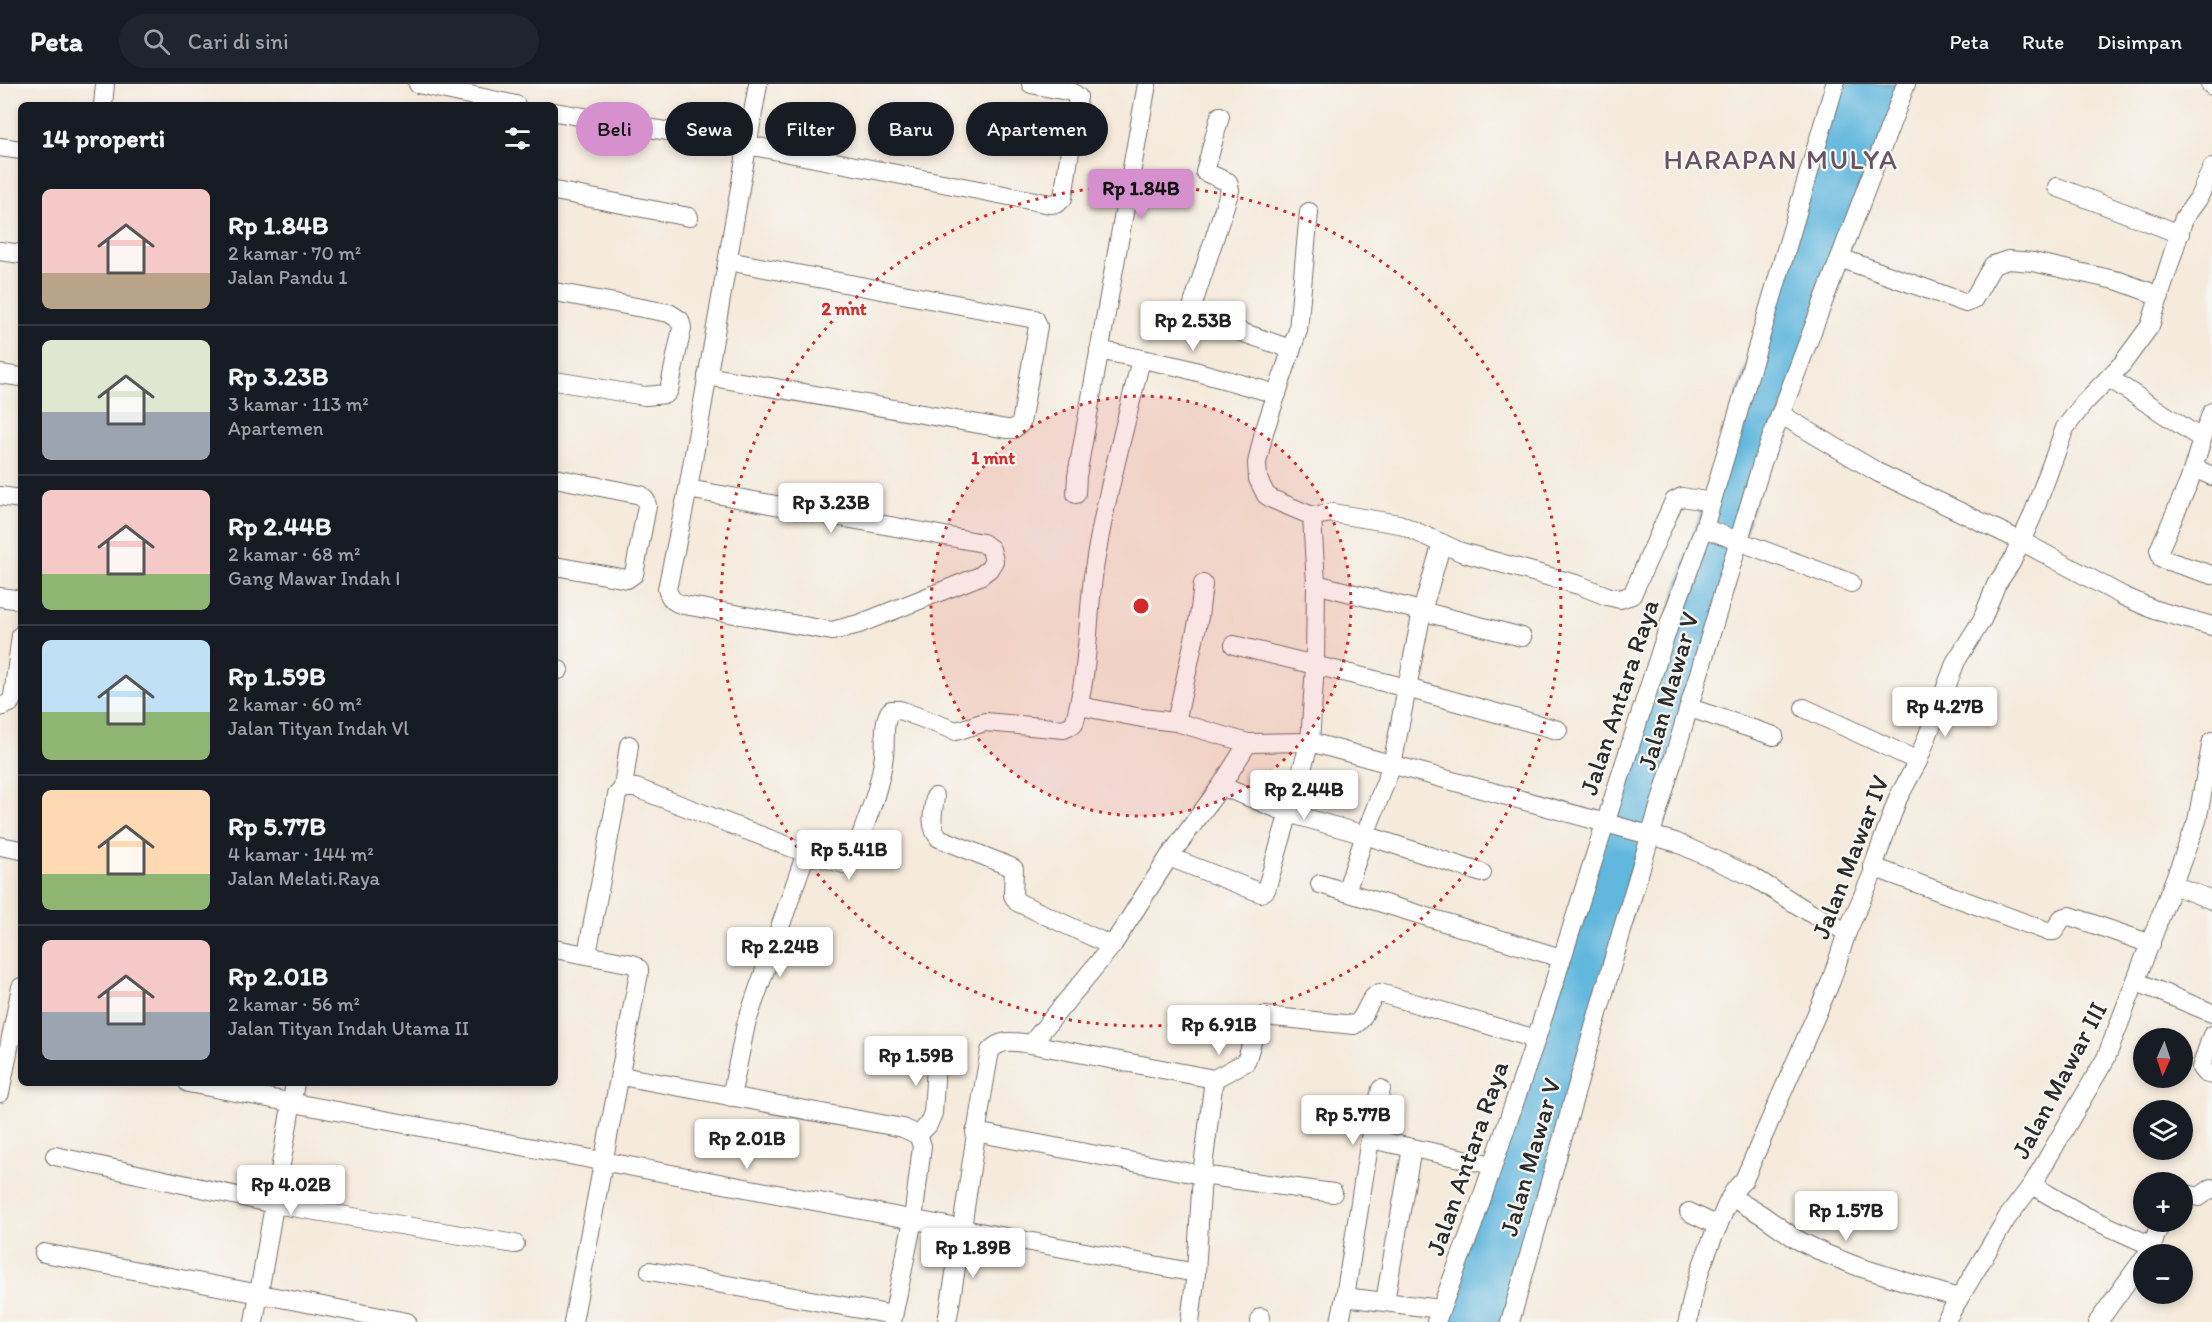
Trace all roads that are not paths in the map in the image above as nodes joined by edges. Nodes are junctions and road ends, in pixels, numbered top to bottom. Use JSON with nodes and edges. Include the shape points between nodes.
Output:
{"nodes":[{"id":1,"x":105,"y":84,"type":"edge"},
{"id":2,"x":418,"y":84,"type":"edge"},
{"id":3,"x":758,"y":84,"type":"edge"},
{"id":4,"x":1031,"y":84,"type":"edge"},
{"id":5,"x":1147,"y":84,"type":"edge"},
{"id":6,"x":1835,"y":84,"type":"edge"},
{"id":7,"x":1906,"y":84,"type":"edge"},
{"id":8,"x":103,"y":102,"type":"edge"},
{"id":9,"x":502,"y":102,"type":"edge"},
{"id":10,"x":558,"y":113,"type":"edge"},
{"id":11,"x":753,"y":114,"type":"edge"},
{"id":12,"x":1221,"y":117,"type":"dead end"},
{"id":13,"x":665,"y":131,"type":"edge"},
{"id":14,"x":753,"y":146,"type":"edge"},
{"id":15,"x":0,"y":147,"type":"edge"},
{"id":16,"x":18,"y":150,"type":"edge"},
{"id":17,"x":746,"y":156,"type":"edge"},
{"id":18,"x":2212,"y":168,"type":"edge"},
{"id":19,"x":2057,"y":187,"type":"dead end"},
{"id":20,"x":558,"y":191,"type":"edge"},
{"id":21,"x":1309,"y":212,"type":"dead end"},
{"id":22,"x":689,"y":217,"type":"dead end"},
{"id":23,"x":2180,"y":234,"type":"junction"},
{"id":24,"x":0,"y":251,"type":"edge"},
{"id":25,"x":18,"y":254,"type":"edge"},
{"id":26,"x":1840,"y":258,"type":"junction"},
{"id":27,"x":728,"y":261,"type":"junction"},
{"id":28,"x":558,"y":293,"type":"edge"},
{"id":29,"x":2160,"y":296,"type":"junction"},
{"id":30,"x":1291,"y":349,"type":"junction"},
{"id":31,"x":1099,"y":350,"type":"junction"},
{"id":32,"x":1141,"y":358,"type":"junction"},
{"id":33,"x":0,"y":374,"type":"edge"},
{"id":34,"x":707,"y":376,"type":"junction"},
{"id":35,"x":18,"y":377,"type":"edge"},
{"id":36,"x":2109,"y":378,"type":"junction"},
{"id":37,"x":558,"y":382,"type":"edge"},
{"id":38,"x":1277,"y":394,"type":"junction"},
{"id":39,"x":2212,"y":412,"type":"edge"},
{"id":40,"x":1780,"y":414,"type":"junction"},
{"id":41,"x":2202,"y":439,"type":"junction"},
{"id":42,"x":2194,"y":468,"type":"junction"},
{"id":43,"x":2212,"y":476,"type":"edge"},
{"id":44,"x":558,"y":479,"type":"edge"},
{"id":45,"x":688,"y":489,"type":"junction"},
{"id":46,"x":1076,"y":494,"type":"dead end"},
{"id":47,"x":0,"y":496,"type":"edge"},
{"id":48,"x":18,"y":499,"type":"edge"},
{"id":49,"x":1712,"y":502,"type":"junction"},
{"id":50,"x":1312,"y":516,"type":"junction"},
{"id":51,"x":1710,"y":530,"type":"junction"},
{"id":52,"x":1739,"y":541,"type":"junction"},
{"id":53,"x":2021,"y":541,"type":"junction"},
{"id":54,"x":1442,"y":543,"type":"junction"},
{"id":55,"x":558,"y":567,"type":"edge"},
{"id":56,"x":2212,"y":575,"type":"edge"},
{"id":57,"x":1851,"y":583,"type":"dead end"},
{"id":58,"x":1203,"y":584,"type":"dead end"},
{"id":59,"x":1316,"y":584,"type":"junction"},
{"id":60,"x":0,"y":597,"type":"edge"},
{"id":61,"x":18,"y":600,"type":"edge"},
{"id":62,"x":1422,"y":611,"type":"junction"},
{"id":63,"x":2212,"y":626,"type":"edge"},
{"id":64,"x":1522,"y":637,"type":"dead end"},
{"id":65,"x":1234,"y":645,"type":"dead end"},
{"id":66,"x":18,"y":662,"type":"edge"},
{"id":67,"x":1315,"y":665,"type":"junction"},
{"id":68,"x":1407,"y":688,"type":"junction"},
{"id":69,"x":1079,"y":706,"type":"junction"},
{"id":70,"x":0,"y":707,"type":"edge"},
{"id":71,"x":1690,"y":708,"type":"junction"},
{"id":72,"x":1804,"y":708,"type":"dead end"},
{"id":73,"x":1176,"y":722,"type":"junction"},
{"id":74,"x":1558,"y":730,"type":"dead end"},
{"id":75,"x":1774,"y":736,"type":"dead end"},
{"id":76,"x":2212,"y":741,"type":"edge"},
{"id":77,"x":1310,"y":742,"type":"junction"},
{"id":78,"x":1248,"y":743,"type":"junction"},
{"id":79,"x":629,"y":745,"type":"dead end"},
{"id":80,"x":1918,"y":760,"type":"junction"},
{"id":81,"x":1392,"y":765,"type":"junction"},
{"id":82,"x":1221,"y":786,"type":"junction"},
{"id":83,"x":623,"y":788,"type":"junction"},
{"id":84,"x":935,"y":797,"type":"dead end"},
{"id":85,"x":1288,"y":813,"type":"junction"},
{"id":86,"x":1604,"y":823,"type":"junction"},
{"id":87,"x":1365,"y":835,"type":"junction"},
{"id":88,"x":1651,"y":836,"type":"junction"},
{"id":89,"x":0,"y":846,"type":"edge"},
{"id":90,"x":18,"y":849,"type":"edge"},
{"id":91,"x":806,"y":853,"type":"junction"},
{"id":92,"x":1169,"y":857,"type":"junction"},
{"id":93,"x":1873,"y":867,"type":"junction"},
{"id":94,"x":1482,"y":873,"type":"dead end"},
{"id":95,"x":1320,"y":884,"type":"dead end"},
{"id":96,"x":2173,"y":885,"type":"junction"},
{"id":97,"x":1346,"y":892,"type":"junction"},
{"id":98,"x":2212,"y":900,"type":"edge"},
{"id":99,"x":1847,"y":932,"type":"junction"},
{"id":100,"x":2151,"y":944,"type":"junction"},
{"id":101,"x":1112,"y":946,"type":"junction"},
{"id":102,"x":558,"y":949,"type":"edge"},
{"id":103,"x":587,"y":954,"type":"junction"},
{"id":104,"x":1561,"y":958,"type":"junction"},
{"id":105,"x":2137,"y":981,"type":"junction"},
{"id":106,"x":18,"y":1004,"type":"edge"},
{"id":107,"x":2212,"y":1013,"type":"edge"},
{"id":108,"x":2212,"y":1035,"type":"edge"},
{"id":109,"x":1536,"y":1039,"type":"junction"},
{"id":110,"x":1031,"y":1044,"type":"junction"},
{"id":111,"x":10,"y":1048,"type":"edge"},
{"id":112,"x":937,"y":1049,"type":"dead end"},
{"id":113,"x":2212,"y":1075,"type":"edge"},
{"id":114,"x":621,"y":1076,"type":"junction"},
{"id":115,"x":1214,"y":1079,"type":"junction"},
{"id":116,"x":203,"y":1086,"type":"edge"},
{"id":117,"x":295,"y":1086,"type":"edge"},
{"id":118,"x":1381,"y":1089,"type":"dead end"},
{"id":119,"x":0,"y":1093,"type":"edge"},
{"id":120,"x":731,"y":1097,"type":"junction"},
{"id":121,"x":292,"y":1104,"type":"junction"},
{"id":122,"x":975,"y":1132,"type":"junction"},
{"id":123,"x":918,"y":1135,"type":"junction"},
{"id":124,"x":1370,"y":1140,"type":"junction"},
{"id":125,"x":1413,"y":1148,"type":"junction"},
{"id":126,"x":55,"y":1156,"type":"dead end"},
{"id":127,"x":604,"y":1162,"type":"junction"},
{"id":128,"x":1492,"y":1165,"type":"junction"},
{"id":129,"x":1202,"y":1175,"type":"junction"},
{"id":130,"x":2032,"y":1185,"type":"junction"},
{"id":131,"x":2212,"y":1188,"type":"edge"},
{"id":132,"x":1333,"y":1193,"type":"dead end"},
{"id":133,"x":2193,"y":1196,"type":"edge"},
{"id":134,"x":1731,"y":1197,"type":"junction"},
{"id":135,"x":274,"y":1204,"type":"junction"},
{"id":136,"x":1689,"y":1212,"type":"dead end"},
{"id":137,"x":913,"y":1220,"type":"junction"},
{"id":138,"x":1718,"y":1226,"type":"junction"},
{"id":139,"x":963,"y":1230,"type":"junction"},
{"id":140,"x":515,"y":1244,"type":"dead end"},
{"id":141,"x":2133,"y":1245,"type":"edge"},
{"id":142,"x":44,"y":1253,"type":"dead end"},
{"id":143,"x":650,"y":1271,"type":"dead end"},
{"id":144,"x":2133,"y":1272,"type":"edge"},
{"id":145,"x":1196,"y":1273,"type":"junction"},
{"id":146,"x":260,"y":1294,"type":"junction"},
{"id":147,"x":1958,"y":1298,"type":"junction"},
{"id":148,"x":1385,"y":1301,"type":"junction"},
{"id":149,"x":1343,"y":1309,"type":"edge"},
{"id":150,"x":1438,"y":1316,"type":"edge"},
{"id":151,"x":892,"y":1319,"type":"edge"},
{"id":152,"x":254,"y":1322,"type":"edge"},
{"id":153,"x":406,"y":1322,"type":"edge"},
{"id":154,"x":573,"y":1322,"type":"edge"},
{"id":155,"x":947,"y":1322,"type":"edge"},
{"id":156,"x":1190,"y":1322,"type":"edge"},
{"id":157,"x":1510,"y":1322,"type":"edge"},
{"id":158,"x":1688,"y":1322,"type":"edge"},
{"id":159,"x":1945,"y":1322,"type":"edge"},
{"id":160,"x":2097,"y":1322,"type":"edge"}],
"edges":[{"from":1,"to":8,"type":"street"},
{"from":2,"to":9,"type":"street"},
{"from":3,"to":11,"type":"street"},
{"from":4,"to":14,"type":"street","via":[[1072,92],[1078,97],[1063,198],[1058,203]]},
{"from":5,"to":31,"type":"street"},
{"from":6,"to":49,"type":"street","name":"Jalan Antara Raya"},
{"from":7,"to":26,"type":"street","name":"Jalan Mawar V"},
{"from":10,"to":13,"type":"street"},
{"from":12,"to":30,"type":"street","via":[[1205,170],[1227,182],[1230,190],[1193,304],[1194,313]]},
{"from":15,"to":16,"type":"street"},
{"from":17,"to":27,"type":"street"},
{"from":18,"to":23,"type":"street","name":"Jalan Mawar IV"},
{"from":19,"to":23,"type":"street"},
{"from":20,"to":22,"type":"street"},
{"from":21,"to":30,"type":"street","via":[[1301,310]]},
{"from":23,"to":29,"type":"street","name":"Jalan Mawar IV"},
{"from":24,"to":25,"type":"street"},
{"from":26,"to":29,"type":"street","via":[[1966,303],[1973,300],[1993,265],[2008,260],[2120,281]]},
{"from":26,"to":40,"type":"street","name":"Jalan Mawar V"},
{"from":27,"to":34,"type":"street"},
{"from":27,"to":34,"type":"street","via":[[1035,319],[1038,326],[1021,423],[1007,429]]},
{"from":28,"to":37,"type":"street","via":[[669,313],[681,320],[682,328],[666,394],[645,396]]},
{"from":29,"to":36,"type":"street","name":"Jalan Mawar IV","via":[[2150,326]]},
{"from":30,"to":38,"type":"street"},
{"from":31,"to":32,"type":"street"},
{"from":31,"to":46,"type":"street"},
{"from":32,"to":38,"type":"street"},
{"from":32,"to":69,"type":"street","via":[[1102,525]]},
{"from":33,"to":35,"type":"street"},
{"from":34,"to":45,"type":"street"},
{"from":36,"to":41,"type":"street"},
{"from":36,"to":53,"type":"street","name":"Jalan Mawar IV","via":[[2065,428]]},
{"from":38,"to":50,"type":"street","via":[[1257,463],[1258,479],[1272,500]]},
{"from":39,"to":41,"type":"street"},
{"from":40,"to":52,"type":"street","name":"Jalan Mawar V"},
{"from":40,"to":53,"type":"street","via":[[1879,473]]},
{"from":41,"to":42,"type":"street"},
{"from":42,"to":43,"type":"street"},
{"from":42,"to":56,"type":"street","via":[[2159,555],[2162,560]]},
{"from":44,"to":55,"type":"street","via":[[641,495],[647,506],[631,578]]},
{"from":45,"to":45,"type":"street","via":[[983,543],[991,549],[994,561],[980,576],[832,631],[684,605],[669,598],[667,588]]},
{"from":47,"to":48,"type":"street"},
{"from":49,"to":51,"type":"street","name":"Jalan Antara Raya"},
{"from":49,"to":54,"type":"street","via":[[1682,497],[1674,501],[1632,595],[1620,600]]},
{"from":50,"to":54,"type":"street","via":[[1332,513],[1399,524]]},
{"from":50,"to":59,"type":"street"},
{"from":51,"to":52,"type":"street"},
{"from":51,"to":86,"type":"street","name":"Jalan Antara Raya","via":[[1668,628]]},
{"from":52,"to":57,"type":"street"},
{"from":52,"to":71,"type":"street","name":"Jalan Mawar V"},
{"from":53,"to":63,"type":"street","via":[[2123,596]]},
{"from":53,"to":80,"type":"street","name":"Jalan Mawar IV","via":[[1982,620],[1956,661]]},
{"from":54,"to":62,"type":"street"},
{"from":58,"to":73,"type":"street"},
{"from":59,"to":62,"type":"street"},
{"from":59,"to":67,"type":"street"},
{"from":60,"to":61,"type":"street"},
{"from":62,"to":64,"type":"street"},
{"from":62,"to":68,"type":"street"},
{"from":65,"to":67,"type":"street"},
{"from":66,"to":70,"type":"street","via":[[14,697]]},
{"from":67,"to":68,"type":"street"},
{"from":67,"to":77,"type":"street"},
{"from":68,"to":74,"type":"street"},
{"from":68,"to":81,"type":"street"},
{"from":69,"to":73,"type":"street"},
{"from":69,"to":91,"type":"street","via":[[1074,724],[1064,729],[985,722],[960,731],[891,710],[886,716],[885,754],[879,782],[853,857],[844,864]]},
{"from":71,"to":75,"type":"street"},
{"from":71,"to":88,"type":"street","name":"Jalan Mawar V"},
{"from":72,"to":80,"type":"street"},
{"from":73,"to":78,"type":"street"},
{"from":76,"to":96,"type":"street","name":"Jalan Mawar III","via":[[2197,821]]},
{"from":77,"to":78,"type":"street"},
{"from":77,"to":81,"type":"street"},
{"from":77,"to":85,"type":"street"},
{"from":78,"to":82,"type":"street"},
{"from":79,"to":83,"type":"street"},
{"from":80,"to":93,"type":"street","name":"Jalan Mawar IV","via":[[1898,798]]},
{"from":81,"to":86,"type":"street"},
{"from":81,"to":87,"type":"street"},
{"from":82,"to":85,"type":"street"},
{"from":82,"to":92,"type":"street"},
{"from":83,"to":91,"type":"street","via":[[636,788]]},
{"from":83,"to":103,"type":"street","via":[[617,795]]},
{"from":84,"to":101,"type":"street","via":[[932,824],[939,838],[1011,867],[1017,902]]},
{"from":85,"to":87,"type":"street"},
{"from":85,"to":92,"type":"street","via":[[1263,893]]},
{"from":86,"to":88,"type":"street"},
{"from":86,"to":104,"type":"street","name":"Jalan Antara Raya"},
{"from":87,"to":94,"type":"street"},
{"from":87,"to":97,"type":"street"},
{"from":88,"to":99,"type":"street","via":[[1675,842],[1753,877]]},
{"from":88,"to":157,"type":"street","name":"Jalan Mawar V"},
{"from":89,"to":90,"type":"street"},
{"from":91,"to":120,"type":"street","via":[[746,1024]]},
{"from":92,"to":101,"type":"street"},
{"from":93,"to":99,"type":"street","name":"Jalan Mawar IV"},
{"from":93,"to":100,"type":"street","via":[[2047,931],[2054,931],[2062,918],[2070,916]]},
{"from":95,"to":97,"type":"street"},
{"from":96,"to":98,"type":"street"},
{"from":96,"to":100,"type":"street","name":"Jalan Mawar III"},
{"from":97,"to":104,"type":"street"},
{"from":99,"to":134,"type":"street","name":"Jalan Mawar IV","via":[[1831,981],[1744,1180]]},
{"from":100,"to":105,"type":"street","name":"Jalan Mawar III"},
{"from":101,"to":110,"type":"street"},
{"from":102,"to":103,"type":"street"},
{"from":103,"to":114,"type":"street","via":[[633,964],[639,969]]},
{"from":104,"to":109,"type":"street","name":"Jalan Antara Raya"},
{"from":105,"to":107,"type":"street"},
{"from":105,"to":130,"type":"street","name":"Jalan Mawar III","via":[[2106,1058]]},
{"from":106,"to":111,"type":"street"},
{"from":108,"to":113,"type":"street","via":[[2201,1068]]},
{"from":109,"to":115,"type":"street","via":[[1379,993],[1357,1025],[1264,1016],[1259,1019],[1246,1062]]},
{"from":109,"to":128,"type":"street","name":"Jalan Antara Raya"},
{"from":110,"to":115,"type":"street"},
{"from":110,"to":122,"type":"street","via":[[1006,1041],[990,1052]]},
{"from":111,"to":119,"type":"street"},
{"from":112,"to":123,"type":"street","via":[[933,1113]]},
{"from":114,"to":120,"type":"street"},
{"from":114,"to":127,"type":"street"},
{"from":115,"to":129,"type":"street"},
{"from":116,"to":121,"type":"street"},
{"from":117,"to":121,"type":"street"},
{"from":118,"to":124,"type":"street"},
{"from":120,"to":123,"type":"street","via":[[903,1128]]},
{"from":121,"to":127,"type":"street"},
{"from":121,"to":135,"type":"street"},
{"from":122,"to":129,"type":"street"},
{"from":122,"to":139,"type":"street"},
{"from":123,"to":137,"type":"street","via":[[922,1146]]},
{"from":124,"to":125,"type":"street"},
{"from":124,"to":149,"type":"street"},
{"from":125,"to":128,"type":"street"},
{"from":125,"to":148,"type":"street"},
{"from":126,"to":135,"type":"street"},
{"from":127,"to":137,"type":"street"},
{"from":127,"to":154,"type":"street"},
{"from":128,"to":150,"type":"street","name":"Jalan Antara Raya"},
{"from":129,"to":132,"type":"street"},
{"from":129,"to":145,"type":"street"},
{"from":130,"to":141,"type":"street"},
{"from":130,"to":147,"type":"street","name":"Jalan Mawar III"},
{"from":131,"to":133,"type":"street","via":[[2198,1197]]},
{"from":134,"to":138,"type":"street","name":"Jalan Mawar IV"},
{"from":134,"to":147,"type":"street","via":[[1826,1254]]},
{"from":135,"to":140,"type":"street"},
{"from":135,"to":146,"type":"street"},
{"from":136,"to":138,"type":"street"},
{"from":137,"to":139,"type":"street"},
{"from":137,"to":151,"type":"street"},
{"from":138,"to":158,"type":"street","name":"Jalan Mawar IV","via":[[1693,1292]]},
{"from":139,"to":145,"type":"street"},
{"from":139,"to":155,"type":"street"},
{"from":142,"to":146,"type":"street"},
{"from":143,"to":151,"type":"street"},
{"from":144,"to":160,"type":"street"},
{"from":145,"to":156,"type":"street"},
{"from":146,"to":152,"type":"street"},
{"from":146,"to":153,"type":"street"},
{"from":147,"to":159,"type":"street","name":"Jalan Mawar III"},
{"from":148,"to":149,"type":"street"},
{"from":148,"to":150,"type":"street"}]}
